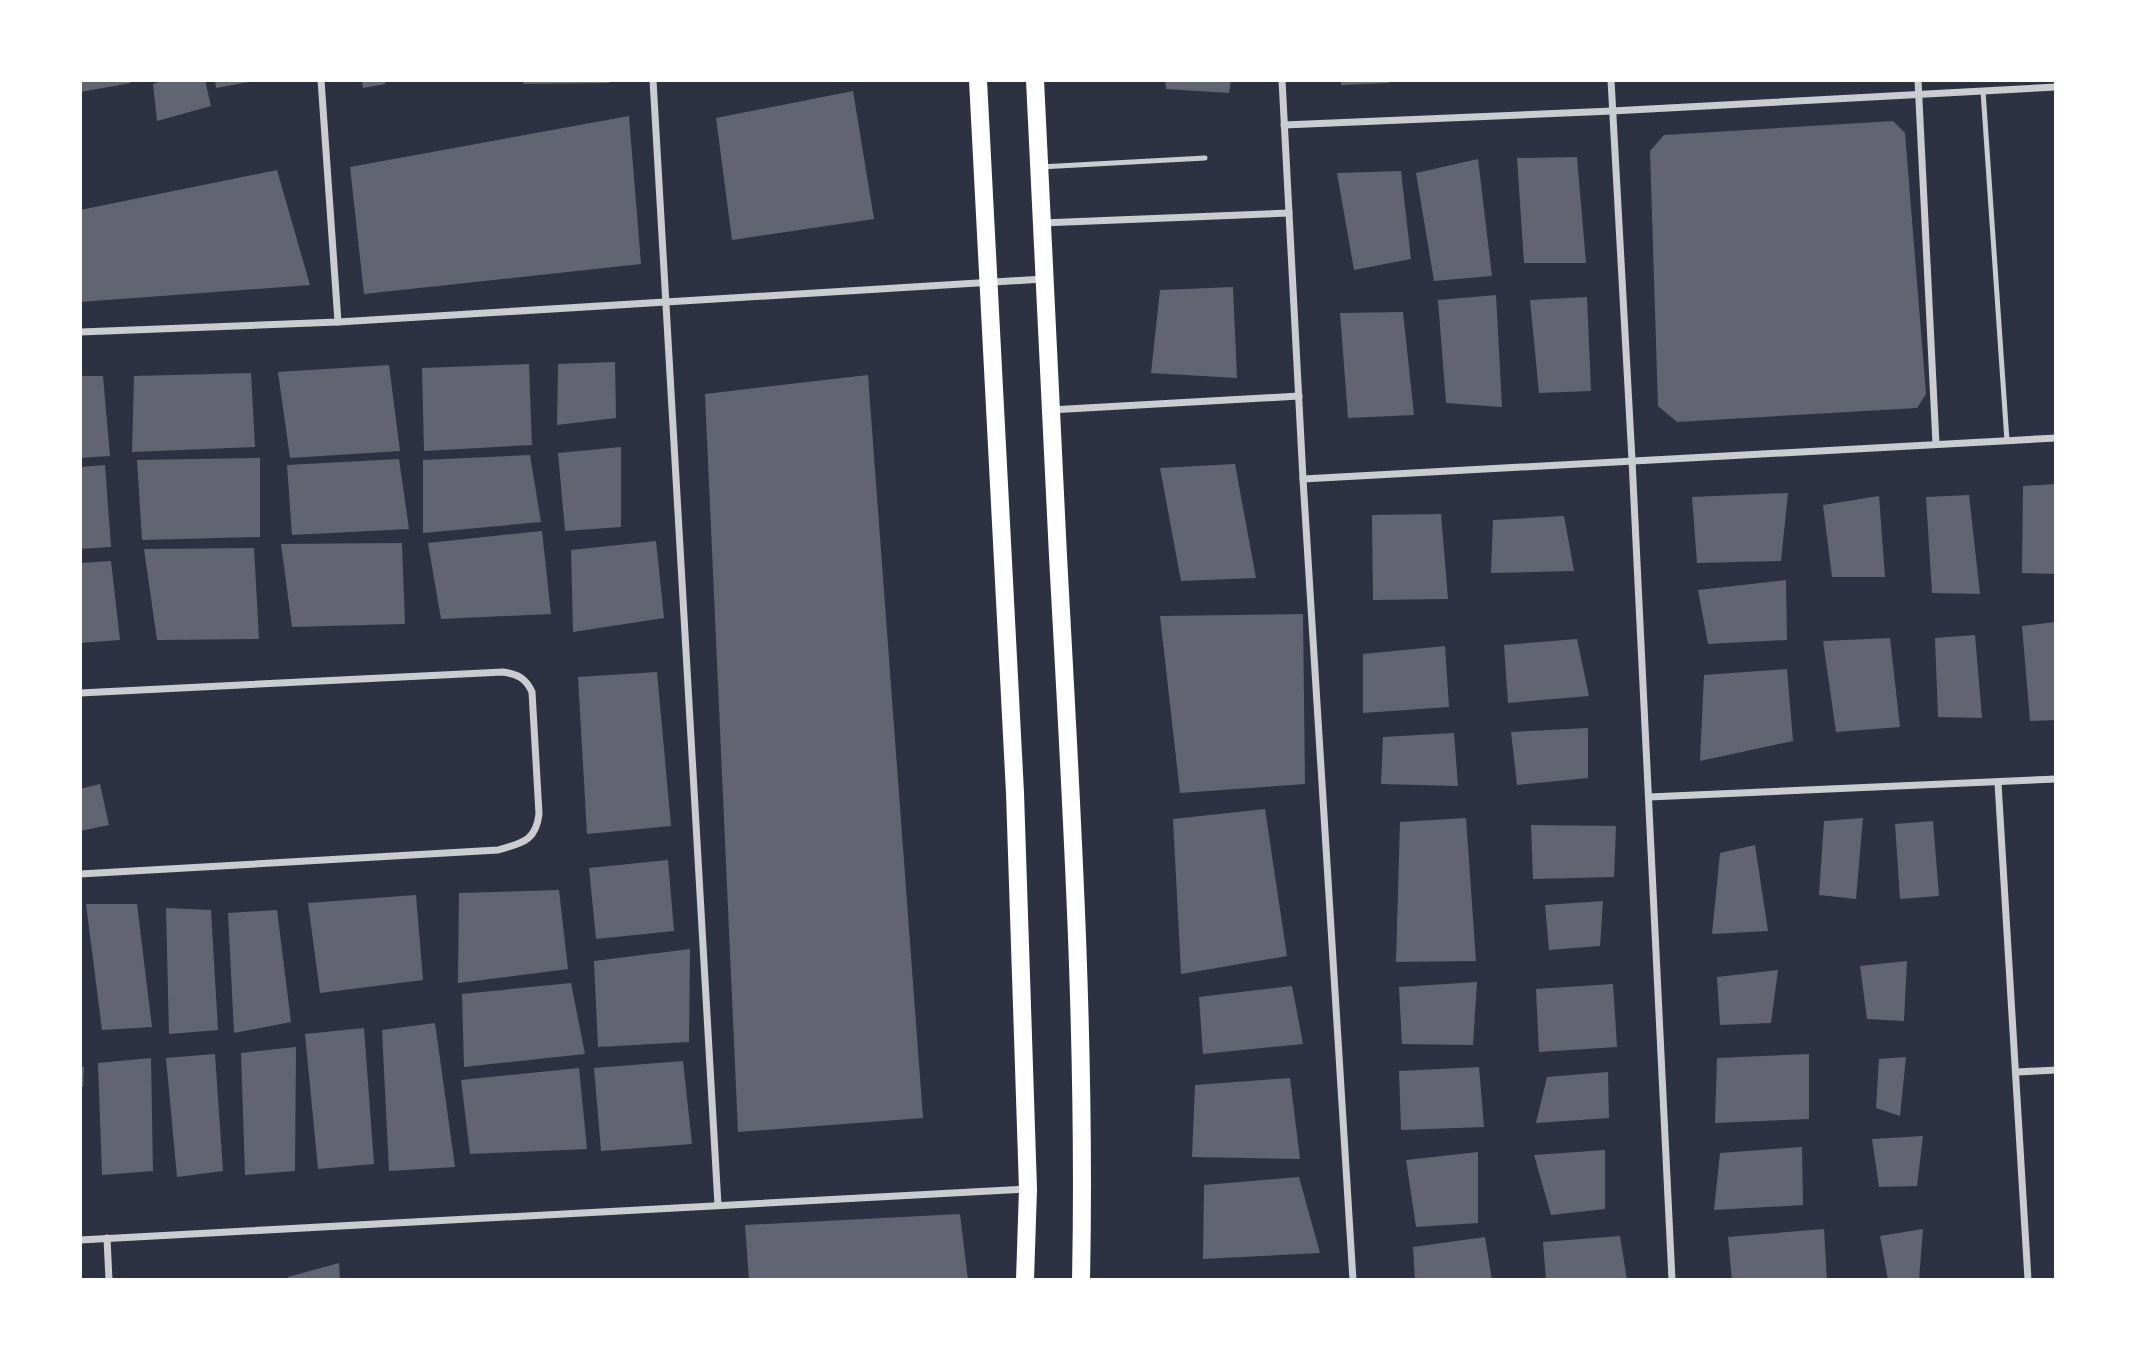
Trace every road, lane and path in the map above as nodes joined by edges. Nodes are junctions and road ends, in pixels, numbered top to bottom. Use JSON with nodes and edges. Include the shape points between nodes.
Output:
{"nodes":[{"id":1,"x":321,"y":80,"type":"edge"},
{"id":2,"x":653,"y":80,"type":"edge"},
{"id":3,"x":978,"y":80,"type":"edge"},
{"id":4,"x":1035,"y":80,"type":"edge"},
{"id":5,"x":1282,"y":80,"type":"edge"},
{"id":6,"x":1611,"y":80,"type":"edge"},
{"id":7,"x":1918,"y":80,"type":"edge"},
{"id":8,"x":2056,"y":87,"type":"edge"},
{"id":9,"x":1983,"y":91,"type":"junction"},
{"id":10,"x":1919,"y":94,"type":"junction"},
{"id":11,"x":1612,"y":111,"type":"junction"},
{"id":12,"x":1284,"y":125,"type":"junction"},
{"id":13,"x":1205,"y":158,"type":"dead end"},
{"id":14,"x":1039,"y":167,"type":"junction"},
{"id":15,"x":1289,"y":213,"type":"junction"},
{"id":16,"x":1041,"y":223,"type":"junction"},
{"id":17,"x":1044,"y":279,"type":"junction"},
{"id":18,"x":988,"y":282,"type":"junction"},
{"id":19,"x":666,"y":302,"type":"junction"},
{"id":20,"x":338,"y":322,"type":"junction"},
{"id":21,"x":80,"y":332,"type":"edge"},
{"id":22,"x":1299,"y":396,"type":"junction"},
{"id":23,"x":1050,"y":410,"type":"junction"},
{"id":24,"x":2056,"y":438,"type":"edge"},
{"id":25,"x":2007,"y":441,"type":"junction"},
{"id":26,"x":1936,"y":444,"type":"junction"},
{"id":27,"x":1632,"y":460,"type":"junction"},
{"id":28,"x":1303,"y":479,"type":"junction"},
{"id":29,"x":80,"y":693,"type":"edge"},
{"id":30,"x":2056,"y":779,"type":"edge"},
{"id":31,"x":1998,"y":783,"type":"junction"},
{"id":32,"x":1649,"y":797,"type":"junction"},
{"id":33,"x":80,"y":874,"type":"edge"},
{"id":34,"x":2056,"y":1070,"type":"edge"},
{"id":35,"x":2017,"y":1072,"type":"junction"},
{"id":36,"x":1028,"y":1189,"type":"junction"},
{"id":37,"x":718,"y":1205,"type":"junction"},
{"id":38,"x":107,"y":1238,"type":"junction"},
{"id":39,"x":80,"y":1240,"type":"edge"},
{"id":40,"x":109,"y":1279,"type":"edge"},
{"id":41,"x":1025,"y":1279,"type":"edge"},
{"id":42,"x":1081,"y":1279,"type":"edge"},
{"id":43,"x":1353,"y":1279,"type":"edge"},
{"id":44,"x":1672,"y":1279,"type":"edge"},
{"id":45,"x":2028,"y":1279,"type":"edge"}],
"edges":[{"from":1,"to":20,"type":"street"},
{"from":2,"to":19,"type":"street"},
{"from":3,"to":18,"type":"main road"},
{"from":4,"to":14,"type":"main road"},
{"from":5,"to":12,"type":"street"},
{"from":6,"to":11,"type":"street"},
{"from":7,"to":10,"type":"street"},
{"from":8,"to":9,"type":"street"},
{"from":9,"to":10,"type":"street"},
{"from":9,"to":25,"type":"lane"},
{"from":10,"to":11,"type":"street"},
{"from":10,"to":26,"type":"street"},
{"from":11,"to":12,"type":"street"},
{"from":11,"to":27,"type":"street"},
{"from":12,"to":15,"type":"street"},
{"from":13,"to":14,"type":"lane"},
{"from":14,"to":16,"type":"main road"},
{"from":15,"to":16,"type":"street"},
{"from":15,"to":22,"type":"street"},
{"from":16,"to":17,"type":"main road"},
{"from":17,"to":18,"type":"street"},
{"from":17,"to":23,"type":"main road"},
{"from":18,"to":19,"type":"street"},
{"from":18,"to":36,"type":"main road","via":[[1015,793]]},
{"from":19,"to":20,"type":"street"},
{"from":19,"to":37,"type":"street"},
{"from":20,"to":21,"type":"street"},
{"from":22,"to":23,"type":"street"},
{"from":22,"to":28,"type":"street"},
{"from":23,"to":42,"type":"main road","via":[[1071,789],[1083,1170]]},
{"from":24,"to":25,"type":"street"},
{"from":25,"to":26,"type":"street"},
{"from":26,"to":27,"type":"street"},
{"from":27,"to":28,"type":"street"},
{"from":27,"to":32,"type":"street"},
{"from":28,"to":43,"type":"street"},
{"from":29,"to":33,"type":"street","via":[[517,674],[532,692],[539,814],[533,835],[498,850]]},
{"from":30,"to":31,"type":"street"},
{"from":31,"to":32,"type":"street"},
{"from":31,"to":35,"type":"street"},
{"from":32,"to":44,"type":"street"},
{"from":34,"to":35,"type":"street"},
{"from":35,"to":45,"type":"street"},
{"from":36,"to":37,"type":"street"},
{"from":36,"to":41,"type":"main road"},
{"from":37,"to":38,"type":"street"},
{"from":38,"to":39,"type":"street"},
{"from":38,"to":40,"type":"street"}]}
